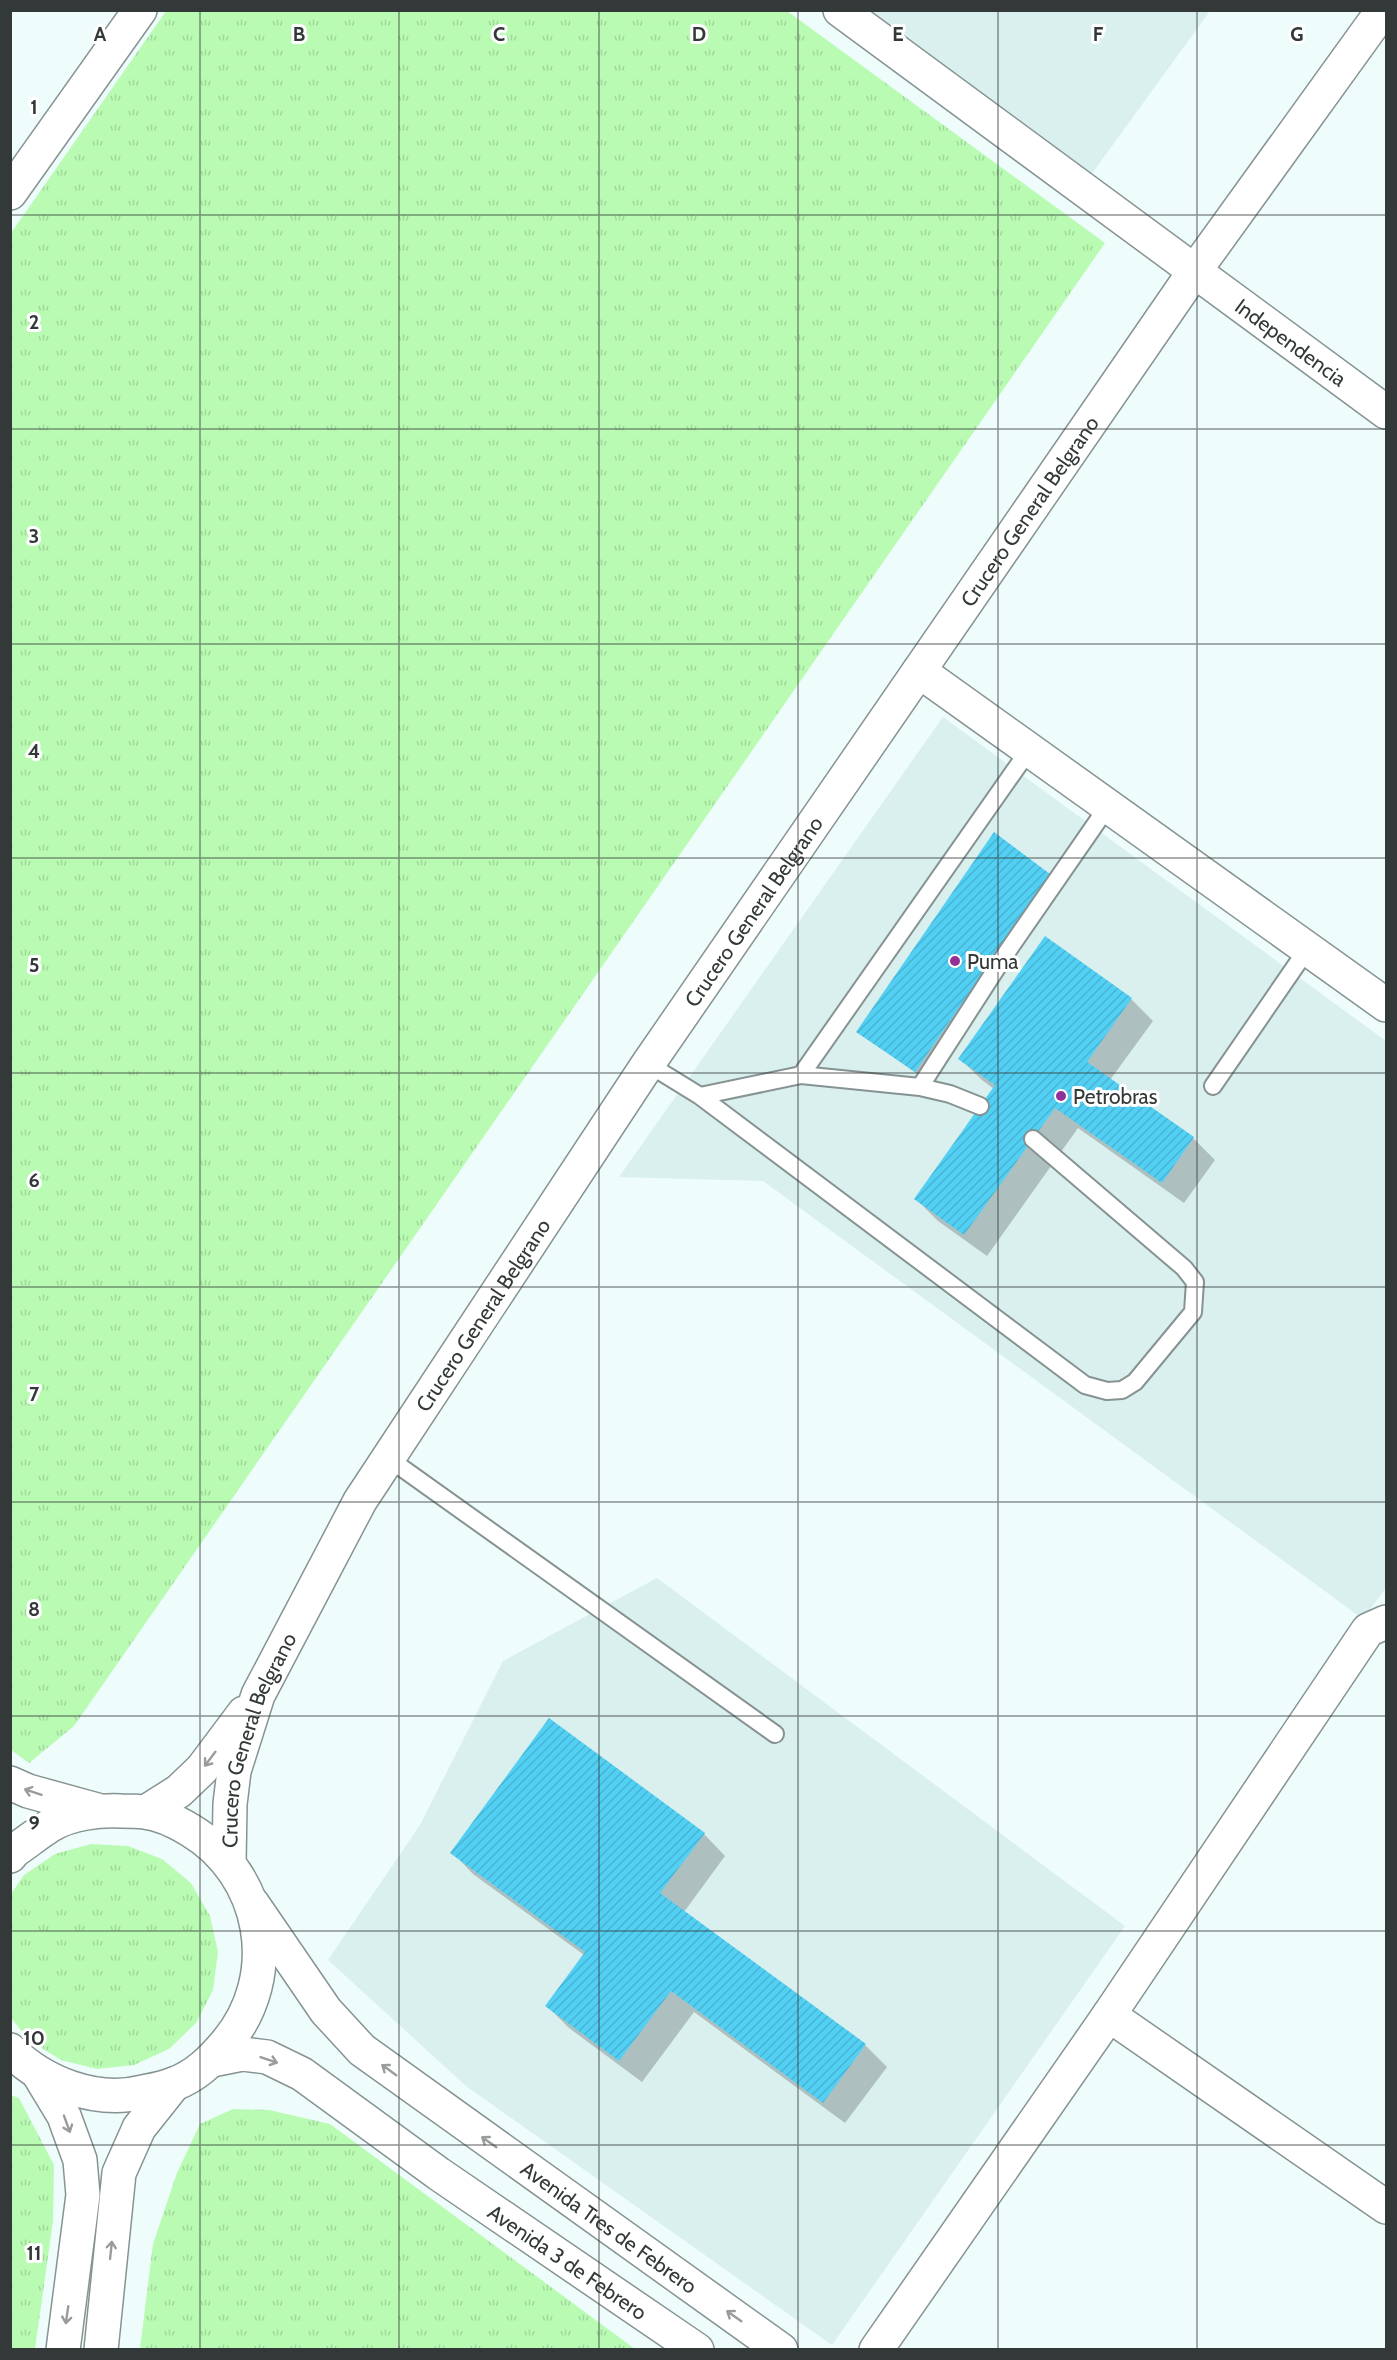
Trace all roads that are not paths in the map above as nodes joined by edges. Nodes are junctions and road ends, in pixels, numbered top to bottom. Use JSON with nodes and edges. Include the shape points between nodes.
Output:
{"nodes":[{"id":1,"x":140,"y":10,"type":"edge"},
{"id":2,"x":840,"y":10,"type":"edge"},
{"id":3,"x":1383,"y":10,"type":"edge"},
{"id":4,"x":10,"y":193,"type":"edge"},
{"id":5,"x":1194,"y":272,"type":"junction"},
{"id":6,"x":1386,"y":412,"type":"edge"},
{"id":7,"x":919,"y":671,"type":"junction"},
{"id":8,"x":1029,"y":750,"type":"junction"},
{"id":9,"x":1107,"y":806,"type":"junction"},
{"id":10,"x":1308,"y":948,"type":"junction"},
{"id":11,"x":1386,"y":1005,"type":"edge"},
{"id":12,"x":648,"y":1064,"type":"junction"},
{"id":13,"x":801,"y":1075,"type":"junction"},
{"id":14,"x":1213,"y":1086,"type":"dead end"},
{"id":15,"x":920,"y":1087,"type":"junction"},
{"id":16,"x":700,"y":1096,"type":"junction"},
{"id":17,"x":980,"y":1106,"type":"dead end"},
{"id":18,"x":1033,"y":1139,"type":"dead end"},
{"id":19,"x":388,"y":1458,"type":"junction"},
{"id":20,"x":1386,"y":1622,"type":"edge"},
{"id":21,"x":258,"y":1695,"type":"junction"},
{"id":22,"x":775,"y":1734,"type":"dead end"},
{"id":23,"x":10,"y":1783,"type":"edge"},
{"id":24,"x":97,"y":1810,"type":"junction"},
{"id":25,"x":146,"y":1812,"type":"junction"},
{"id":26,"x":10,"y":1856,"type":"edge"},
{"id":27,"x":229,"y":1863,"type":"junction"},
{"id":28,"x":252,"y":1903,"type":"junction"},
{"id":29,"x":1109,"y":2015,"type":"junction"},
{"id":30,"x":10,"y":2050,"type":"edge"},
{"id":31,"x":212,"y":2060,"type":"junction"},
{"id":32,"x":38,"y":2073,"type":"junction"},
{"id":33,"x":174,"y":2084,"type":"junction"},
{"id":34,"x":1386,"y":2207,"type":"edge"},
{"id":35,"x":63,"y":2349,"type":"edge"},
{"id":36,"x":101,"y":2349,"type":"edge"},
{"id":37,"x":697,"y":2349,"type":"edge"},
{"id":38,"x":782,"y":2349,"type":"edge"},
{"id":39,"x":876,"y":2349,"type":"edge"}],
"edges":[{"from":1,"to":4,"type":"main road"},
{"from":2,"to":5,"type":"main road","name":"Independencia"},
{"from":3,"to":5,"type":"main road","name":"Crucero General Belgrano"},
{"from":5,"to":6,"type":"main road","name":"Independencia"},
{"from":5,"to":7,"type":"main road","name":"Crucero General Belgrano"},
{"from":7,"to":8,"type":"main road"},
{"from":7,"to":12,"type":"main road","name":"Crucero General Belgrano"},
{"from":8,"to":9,"type":"main road"},
{"from":8,"to":13,"type":"lane"},
{"from":9,"to":10,"type":"main road"},
{"from":9,"to":15,"type":"lane"},
{"from":10,"to":11,"type":"main road"},
{"from":10,"to":14,"type":"lane"},
{"from":12,"to":16,"type":"lane"},
{"from":12,"to":19,"type":"main road","name":"Crucero General Belgrano"},
{"from":13,"to":15,"type":"lane"},
{"from":13,"to":16,"type":"lane"},
{"from":15,"to":17,"type":"lane"},
{"from":16,"to":18,"type":"lane","via":[[1085,1385],[1122,1390],[1135,1382],[1193,1312],[1195,1282],[1184,1268]]},
{"from":19,"to":21,"type":"main road","name":"Crucero General Belgrano","via":[[360,1501]]},
{"from":19,"to":22,"type":"lane"},
{"from":20,"to":29,"type":"main road","via":[[1368,1630]]},
{"from":21,"to":25,"type":"main road","one_way":true,"via":[[202,1769]]},
{"from":21,"to":27,"type":"main road","name":"Crucero General Belgrano","via":[[234,1771]]},
{"from":24,"to":23,"type":"main road","one_way":true},
{"from":24,"to":25,"type":"main road"},
{"from":24,"to":26,"type":"main road","via":[[52,1824]]},
{"from":25,"to":27,"type":"main road","via":[[177,1822],[206,1839]]},
{"from":27,"to":28,"type":"main road"},
{"from":28,"to":31,"type":"main road","via":[[260,1945],[256,1988],[240,2027]]},
{"from":38,"to":28,"type":"main road","name":"Avenida Tres de Febrero","one_way":true,"via":[[362,2050],[326,2011]]},
{"from":29,"to":34,"type":"main road"},
{"from":29,"to":39,"type":"main road"},
{"from":30,"to":32,"type":"main road"},
{"from":31,"to":33,"type":"main road"},
{"from":31,"to":37,"type":"main road","name":"Avenida 3 de Febrero","one_way":true,"via":[[242,2054],[267,2057],[302,2074],[439,2174]]},
{"from":32,"to":33,"type":"main road","via":[[81,2092],[129,2096]]},
{"from":32,"to":35,"type":"main road","one_way":true,"via":[[64,2116],[80,2160],[83,2195]]},
{"from":36,"to":33,"type":"main road","one_way":true,"via":[[119,2173],[139,2128]]}]}
